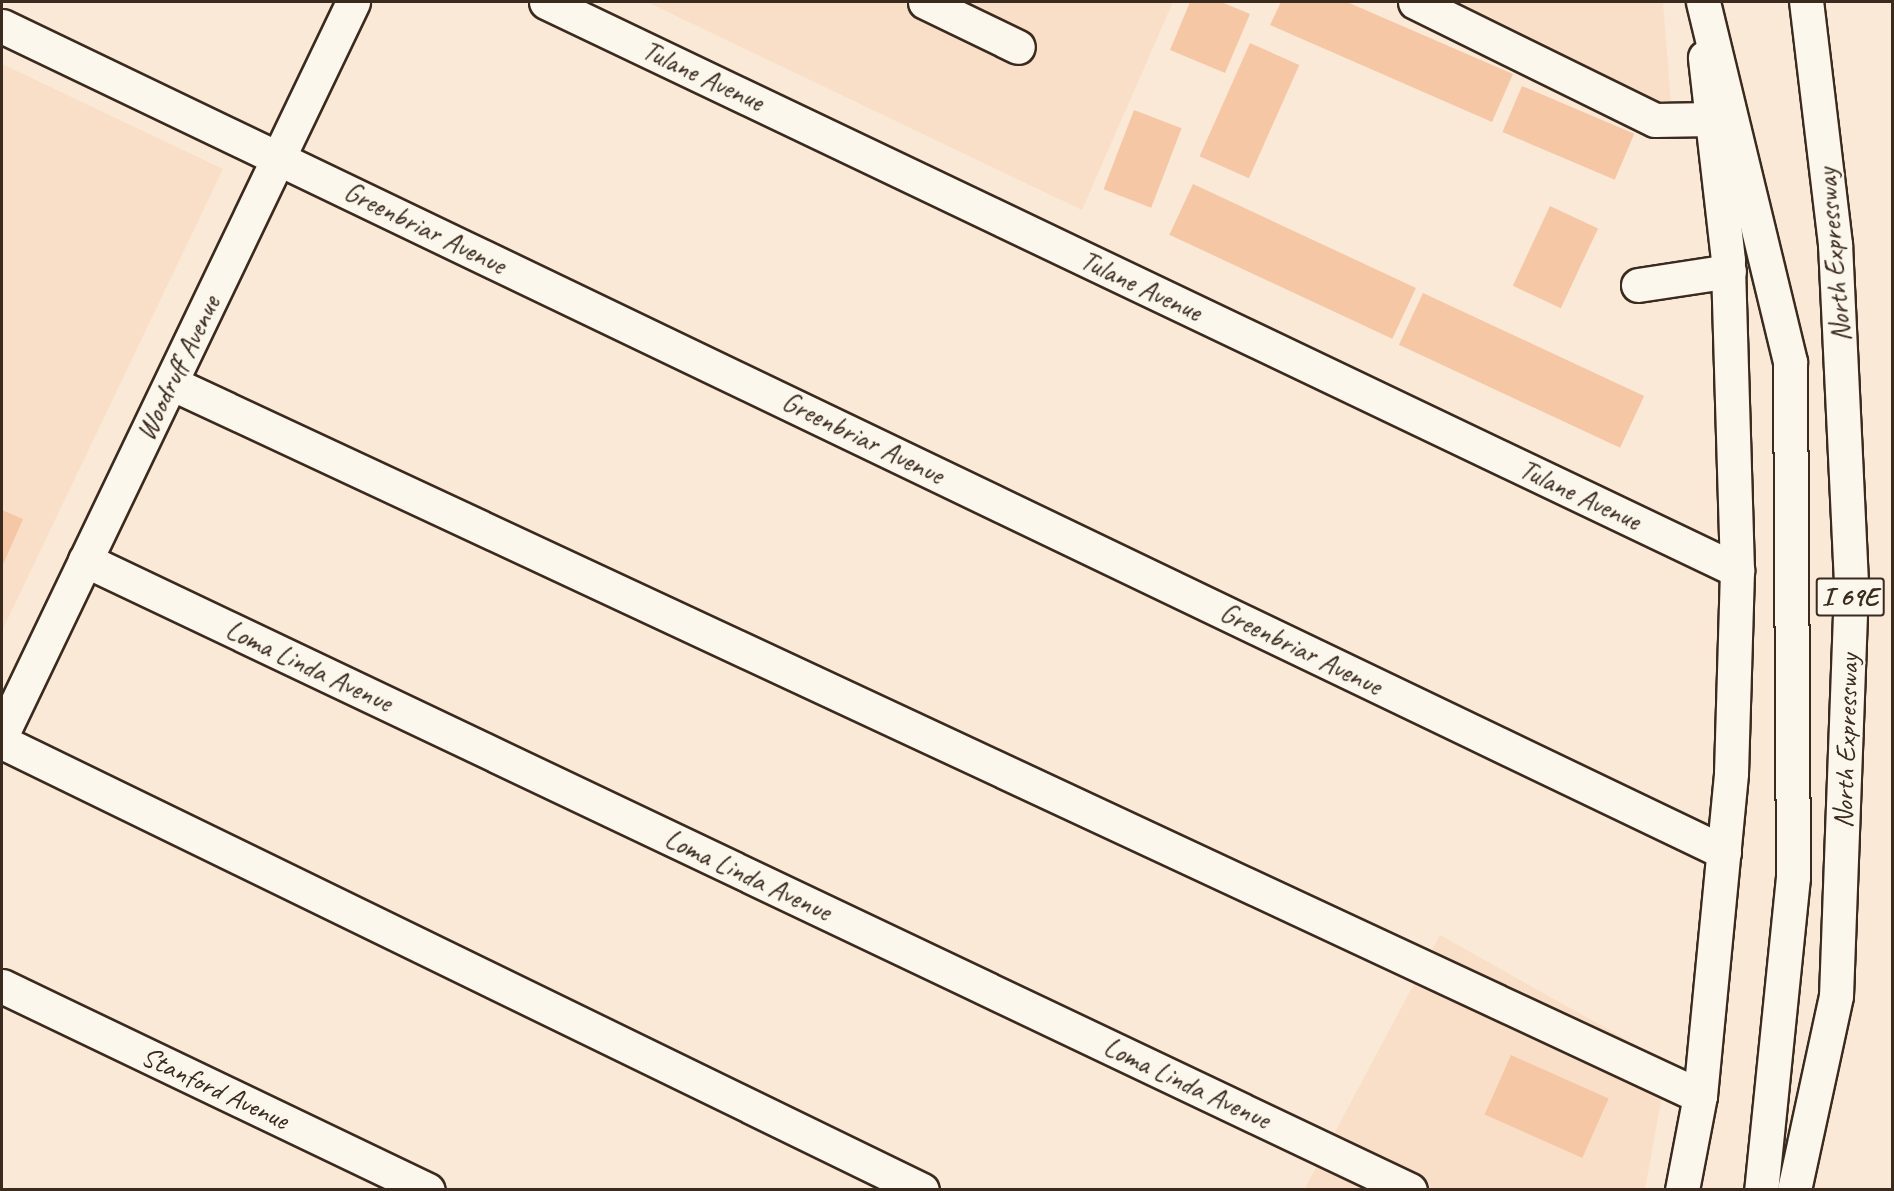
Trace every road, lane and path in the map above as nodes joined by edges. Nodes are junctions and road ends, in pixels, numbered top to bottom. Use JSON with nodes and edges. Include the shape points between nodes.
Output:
{"nodes":[{"id":1,"x":353,"y":2,"type":"edge"},
{"id":2,"x":546,"y":2,"type":"edge"},
{"id":3,"x":925,"y":2,"type":"edge"},
{"id":4,"x":1415,"y":2,"type":"edge"},
{"id":5,"x":1701,"y":2,"type":"edge"},
{"id":6,"x":1806,"y":2,"type":"edge"},
{"id":7,"x":2,"y":26,"type":"edge"},
{"id":8,"x":1018,"y":47,"type":"dead end"},
{"id":9,"x":1712,"y":119,"type":"junction"},
{"id":10,"x":278,"y":158,"type":"junction"},
{"id":11,"x":1728,"y":271,"type":"junction"},
{"id":12,"x":1638,"y":285,"type":"dead end"},
{"id":13,"x":171,"y":383,"type":"junction"},
{"id":14,"x":85,"y":560,"type":"junction"},
{"id":15,"x":1737,"y":570,"type":"junction"},
{"id":16,"x":2,"y":734,"type":"edge"},
{"id":17,"x":2,"y":742,"type":"edge"},
{"id":18,"x":1724,"y":852,"type":"junction"},
{"id":19,"x":2,"y":986,"type":"edge"},
{"id":20,"x":1700,"y":1096,"type":"junction"},
{"id":21,"x":428,"y":1190,"type":"edge"},
{"id":22,"x":922,"y":1190,"type":"edge"},
{"id":23,"x":1410,"y":1190,"type":"edge"},
{"id":24,"x":1682,"y":1190,"type":"edge"},
{"id":25,"x":1761,"y":1190,"type":"edge"},
{"id":26,"x":1794,"y":1190,"type":"edge"}],
"edges":[{"from":1,"to":10,"type":"main road","name":"Woodruff Avenue"},
{"from":2,"to":15,"type":"main road","name":"Tulane Avenue"},
{"from":3,"to":8,"type":"main road"},
{"from":4,"to":9,"type":"main road","via":[[1655,120]]},
{"from":5,"to":9,"type":"main road"},
{"from":5,"to":25,"type":"main road","via":[[1790,362],[1793,878]]},
{"from":6,"to":26,"type":"main road","name":"North Expressway","number":"I 69E","via":[[1835,244],[1851,583],[1836,996]]},
{"from":7,"to":10,"type":"main road","name":"Greenbriar Avenue"},
{"from":9,"to":11,"type":"main road"},
{"from":10,"to":13,"type":"main road","name":"Woodruff Avenue"},
{"from":10,"to":18,"type":"main road","name":"Greenbriar Avenue"},
{"from":11,"to":12,"type":"main road"},
{"from":11,"to":15,"type":"main road"},
{"from":13,"to":14,"type":"main road","name":"Woodruff Avenue"},
{"from":13,"to":20,"type":"main road"},
{"from":14,"to":16,"type":"main road","name":"Woodruff Avenue"},
{"from":14,"to":23,"type":"main road","name":"Loma Linda Avenue"},
{"from":15,"to":18,"type":"main road"},
{"from":17,"to":22,"type":"main road"},
{"from":18,"to":20,"type":"main road"},
{"from":19,"to":21,"type":"main road","name":"Stanford Avenue"},
{"from":20,"to":24,"type":"main road"}]}
